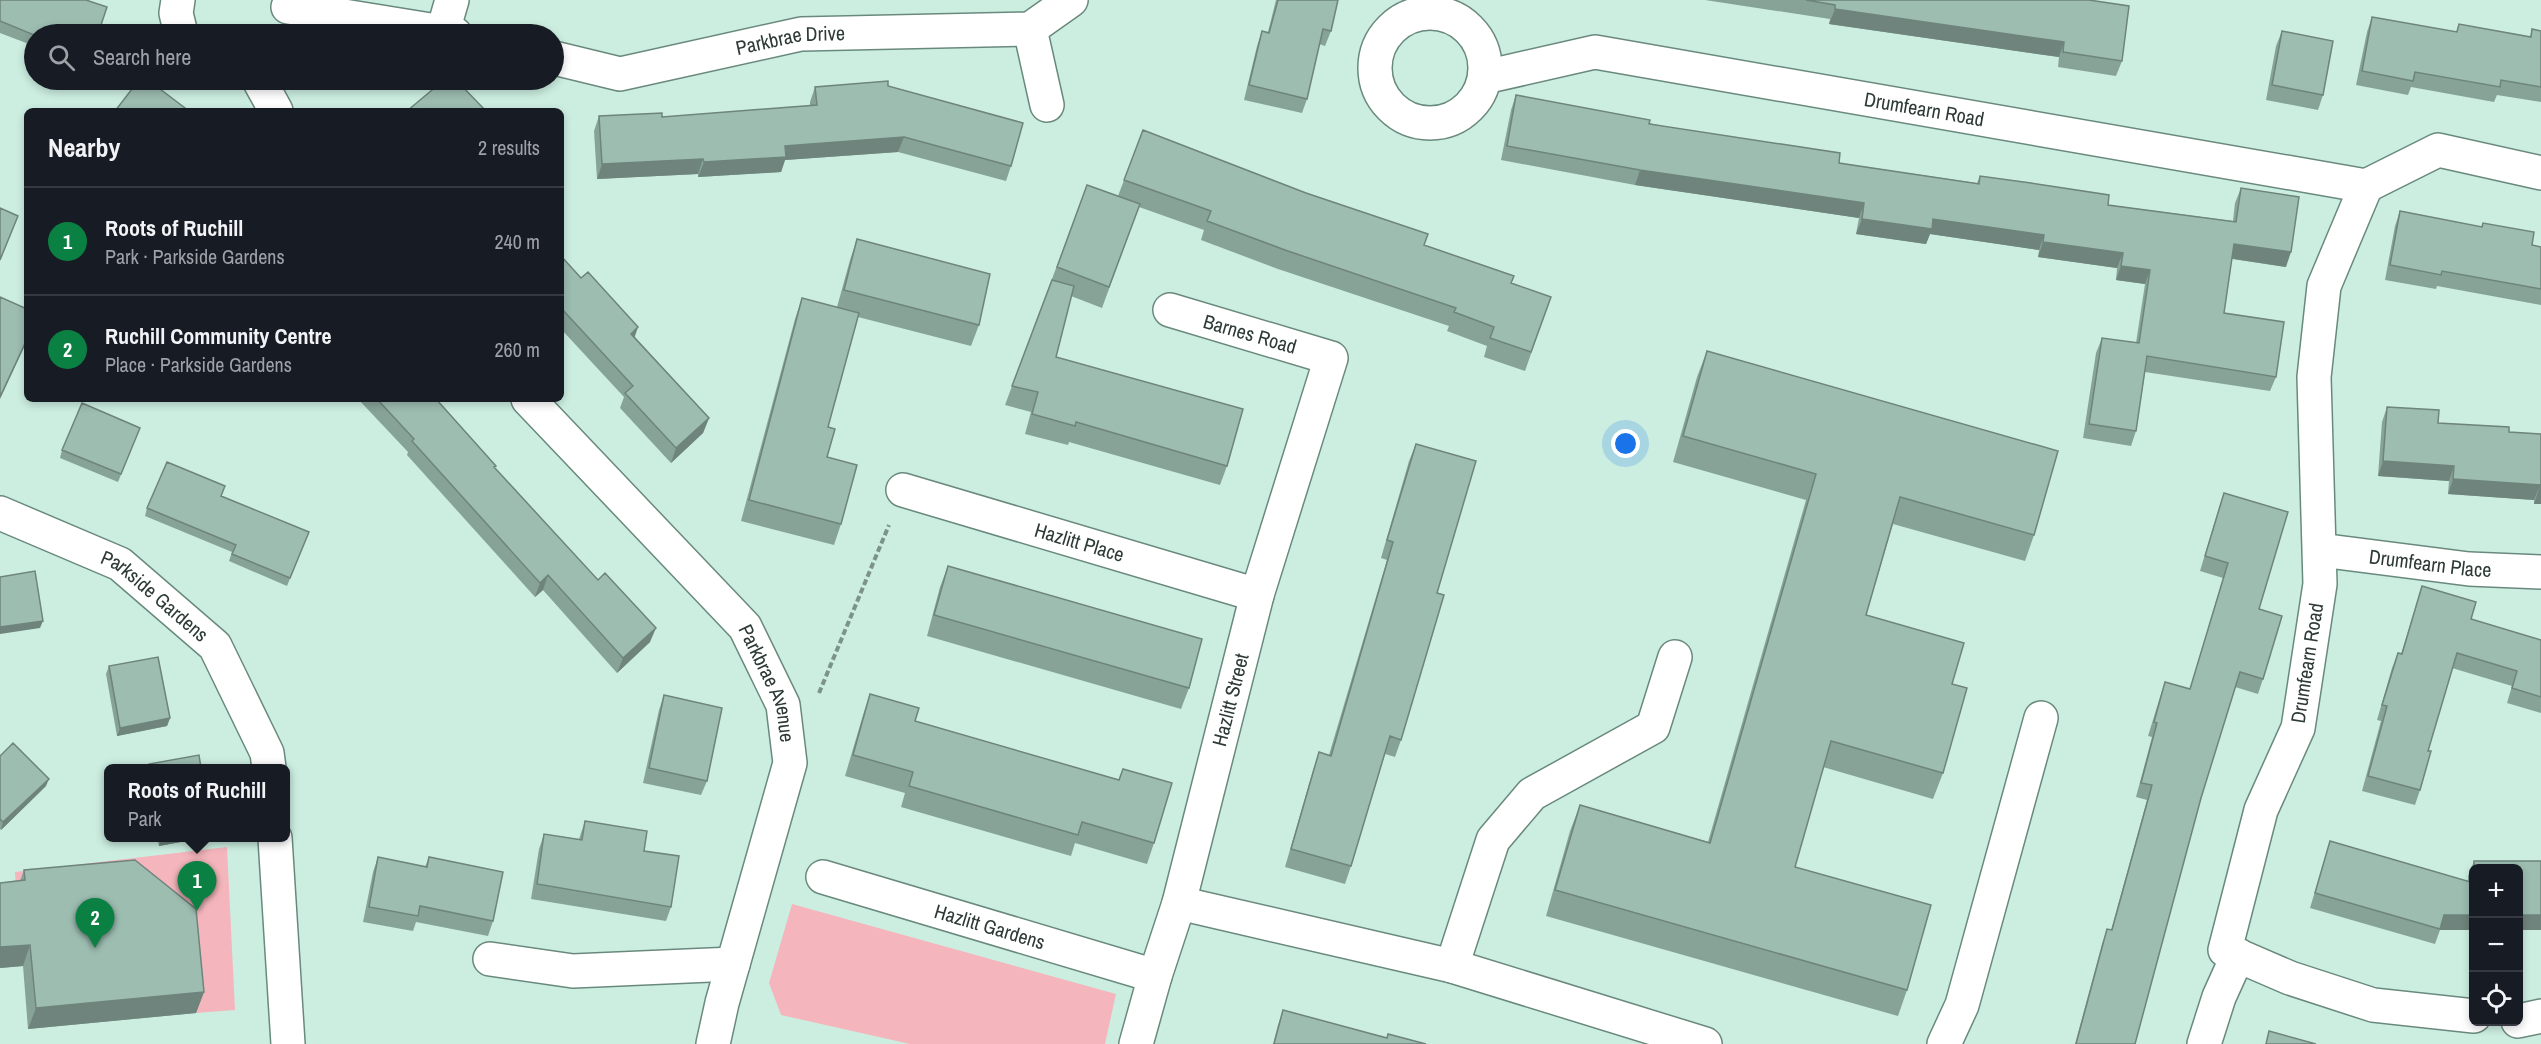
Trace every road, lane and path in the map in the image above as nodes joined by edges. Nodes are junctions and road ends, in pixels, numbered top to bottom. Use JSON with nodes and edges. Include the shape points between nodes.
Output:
{"nodes":[{"id":1,"x":178,"y":0,"type":"edge"},
{"id":2,"x":452,"y":0,"type":"edge"},
{"id":3,"x":1071,"y":0,"type":"edge"},
{"id":4,"x":286,"y":14,"type":"edge"},
{"id":5,"x":179,"y":24,"type":"edge"},
{"id":6,"x":372,"y":24,"type":"edge"},
{"id":7,"x":450,"y":24,"type":"edge"},
{"id":8,"x":1030,"y":29,"type":"junction"},
{"id":9,"x":564,"y":60,"type":"edge"},
{"id":10,"x":1485,"y":77,"type":"dead end"},
{"id":11,"x":264,"y":90,"type":"edge"},
{"id":12,"x":1047,"y":105,"type":"dead end"},
{"id":13,"x":274,"y":108,"type":"edge"},
{"id":14,"x":2541,"y":173,"type":"edge"},
{"id":15,"x":2366,"y":186,"type":"junction"},
{"id":16,"x":1170,"y":310,"type":"dead end"},
{"id":17,"x":1331,"y":358,"type":"joint"},
{"id":18,"x":531,"y":402,"type":"edge"},
{"id":19,"x":903,"y":490,"type":"joint"},
{"id":20,"x":0,"y":513,"type":"edge"},
{"id":21,"x":2320,"y":550,"type":"junction"},
{"id":22,"x":2541,"y":572,"type":"edge"},
{"id":23,"x":1257,"y":595,"type":"junction"},
{"id":24,"x":1675,"y":657,"type":"dead end"},
{"id":25,"x":817,"y":697,"type":"dead end"},
{"id":26,"x":2041,"y":718,"type":"dead end"},
{"id":27,"x":268,"y":764,"type":"edge"},
{"id":28,"x":275,"y":842,"type":"edge"},
{"id":29,"x":824,"y":877,"type":"dead end"},
{"id":30,"x":1179,"y":903,"type":"junction"},
{"id":31,"x":2238,"y":955,"type":"junction"},
{"id":32,"x":490,"y":959,"type":"dead end"},
{"id":33,"x":733,"y":964,"type":"junction"},
{"id":34,"x":1452,"y":966,"type":"junction"},
{"id":35,"x":1155,"y":976,"type":"junction"},
{"id":36,"x":2469,"y":1015,"type":"edge"},
{"id":37,"x":2541,"y":1017,"type":"edge"},
{"id":38,"x":2523,"y":1020,"type":"edge"},
{"id":39,"x":288,"y":1044,"type":"edge"},
{"id":40,"x":713,"y":1044,"type":"edge"},
{"id":41,"x":1136,"y":1044,"type":"edge"},
{"id":42,"x":1705,"y":1044,"type":"edge"},
{"id":43,"x":1944,"y":1044,"type":"edge"},
{"id":44,"x":2204,"y":1044,"type":"edge"}],
"edges":[{"from":1,"to":5,"type":"street"},
{"from":2,"to":7,"type":"street"},
{"from":3,"to":8,"type":"street"},
{"from":4,"to":6,"type":"street"},
{"from":8,"to":9,"type":"street","name":"Parkbrae Drive","via":[[801,34],[620,74]]},
{"from":8,"to":12,"type":"street"},
{"from":10,"to":15,"type":"street","name":"Drumfearn Road","via":[[1595,52]]},
{"from":11,"to":13,"type":"street"},
{"from":14,"to":15,"type":"street","via":[[2438,150]]},
{"from":15,"to":21,"type":"street","name":"Drumfearn Road","via":[[2324,286],[2314,376]]},
{"from":16,"to":17,"type":"street","name":"Barnes Road"},
{"from":17,"to":23,"type":"street","name":"Hazlitt Street"},
{"from":18,"to":33,"type":"street","name":"Parkbrae Avenue","via":[[745,627],[783,705],[790,763]]},
{"from":19,"to":23,"type":"street","name":"Hazlitt Place"},
{"from":19,"to":25,"type":"path"},
{"from":20,"to":27,"type":"street","name":"Parkside Gardens","via":[[120,564],[215,646],[267,753]]},
{"from":21,"to":22,"type":"street","name":"Drumfearn Place","via":[[2469,569]]},
{"from":21,"to":31,"type":"street","name":"Drumfearn Road","via":[[2320,584],[2298,728],[2261,810],[2225,950]]},
{"from":23,"to":30,"type":"street","name":"Hazlitt Street"},
{"from":24,"to":34,"type":"street","via":[[1653,727],[1532,794],[1493,840]]},
{"from":26,"to":43,"type":"street","via":[[1962,1005]]},
{"from":28,"to":39,"type":"street"},
{"from":29,"to":35,"type":"street","name":"Hazlitt Gardens"},
{"from":30,"to":34,"type":"street"},
{"from":30,"to":35,"type":"street","name":"Hazlitt Street"},
{"from":31,"to":36,"type":"street","via":[[2290,978],[2373,1005]]},
{"from":31,"to":44,"type":"street"},
{"from":32,"to":33,"type":"street","via":[[573,971]]},
{"from":33,"to":40,"type":"street","name":"Parkbrae Avenue"},
{"from":34,"to":42,"type":"street"},
{"from":35,"to":41,"type":"street","name":"Hazlitt Street"},
{"from":37,"to":38,"type":"street"}]}
